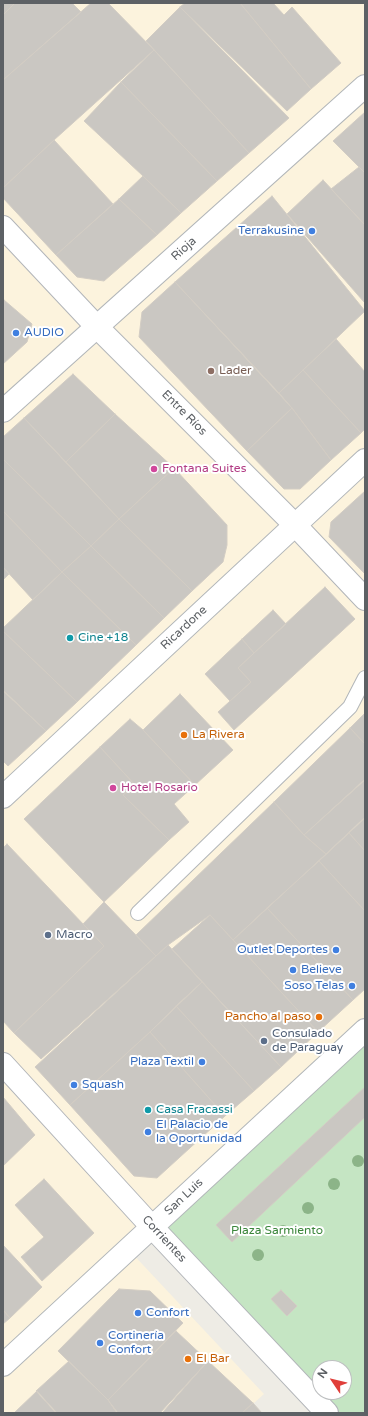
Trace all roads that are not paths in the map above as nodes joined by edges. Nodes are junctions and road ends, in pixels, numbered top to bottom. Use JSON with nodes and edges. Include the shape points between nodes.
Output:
{"nodes":[{"id":1,"x":365,"y":86,"type":"edge"},
{"id":2,"x":3,"y":227,"type":"edge"},
{"id":3,"x":97,"y":326,"type":"junction"},
{"id":4,"x":3,"y":411,"type":"edge"},
{"id":5,"x":365,"y":460,"type":"edge"},
{"id":6,"x":295,"y":525,"type":"junction"},
{"id":7,"x":365,"y":599,"type":"edge"},
{"id":8,"x":365,"y":678,"type":"edge"},
{"id":9,"x":3,"y":797,"type":"edge"},
{"id":10,"x":138,"y":913,"type":"dead end"},
{"id":11,"x":365,"y":1030,"type":"edge"},
{"id":12,"x":3,"y":1064,"type":"edge"},
{"id":13,"x":152,"y":1227,"type":"junction"},
{"id":14,"x":3,"y":1365,"type":"edge"},
{"id":15,"x":327,"y":1413,"type":"edge"}],
"edges":[{"from":1,"to":3,"type":"street","name":"Rioja"},
{"from":2,"to":3,"type":"street","name":"Entre Ríos"},
{"from":3,"to":4,"type":"street","name":"Rioja"},
{"from":3,"to":6,"type":"street","name":"Entre Ríos"},
{"from":5,"to":6,"type":"street","name":"Ricardone"},
{"from":6,"to":7,"type":"street","name":"Entre Ríos"},
{"from":6,"to":9,"type":"street","name":"Ricardone"},
{"from":8,"to":10,"type":"lane","via":[[350,707]]},
{"from":11,"to":13,"type":"street","name":"San Luis"},
{"from":12,"to":13,"type":"street","name":"Corrientes"},
{"from":13,"to":14,"type":"street","name":"San Luis"},
{"from":13,"to":15,"type":"street","name":"Corrientes"}]}
